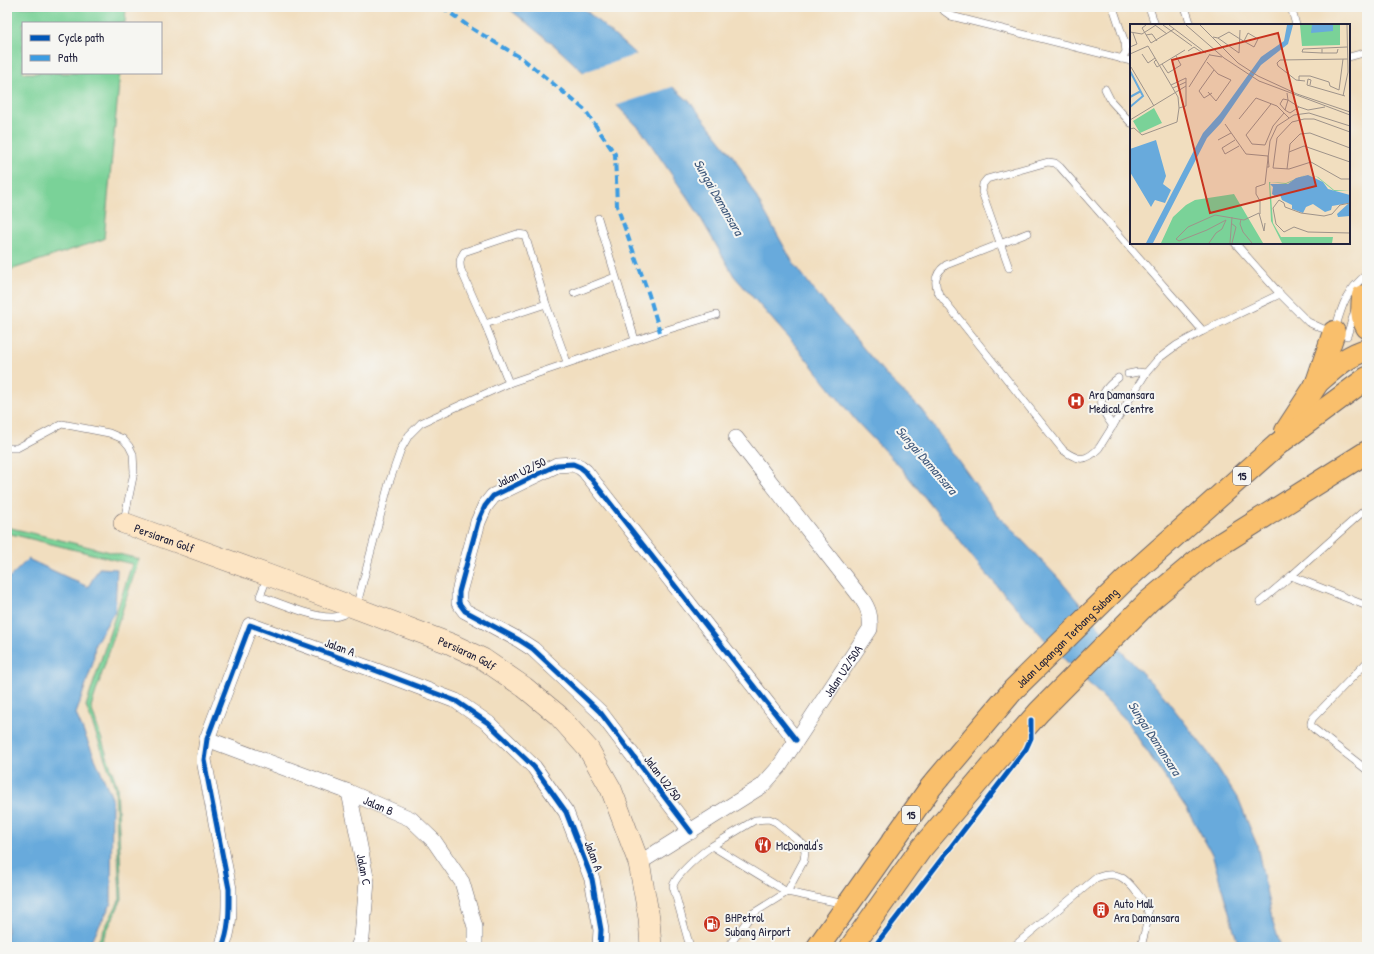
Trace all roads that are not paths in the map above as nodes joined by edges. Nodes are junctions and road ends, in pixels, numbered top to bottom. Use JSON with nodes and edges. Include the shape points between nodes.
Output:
{"nodes":[{"id":1,"x":944,"y":7,"type":"edge"},
{"id":2,"x":1113,"y":7,"type":"edge"},
{"id":3,"x":1149,"y":7,"type":"edge"},
{"id":4,"x":1186,"y":7,"type":"edge"},
{"id":5,"x":1291,"y":7,"type":"edge"},
{"id":6,"x":1155,"y":24,"type":"edge"},
{"id":7,"x":1191,"y":24,"type":"edge"},
{"id":8,"x":1296,"y":24,"type":"edge"},
{"id":9,"x":1367,"y":52,"type":"edge"},
{"id":10,"x":1350,"y":57,"type":"edge"},
{"id":11,"x":1121,"y":59,"type":"junction"},
{"id":12,"x":1130,"y":61,"type":"edge"},
{"id":13,"x":1105,"y":89,"type":"dead end"},
{"id":14,"x":1130,"y":122,"type":"edge"},
{"id":15,"x":598,"y":218,"type":"dead end"},
{"id":16,"x":1028,"y":233,"type":"dead end"},
{"id":17,"x":1000,"y":243,"type":"junction"},
{"id":18,"x":1236,"y":244,"type":"edge"},
{"id":19,"x":1009,"y":268,"type":"dead end"},
{"id":20,"x":1367,"y":274,"type":"edge"},
{"id":21,"x":616,"y":277,"type":"junction"},
{"id":22,"x":574,"y":293,"type":"dead end"},
{"id":23,"x":1280,"y":294,"type":"junction"},
{"id":24,"x":1365,"y":295,"type":"edge"},
{"id":25,"x":546,"y":304,"type":"junction"},
{"id":26,"x":716,"y":315,"type":"dead end"},
{"id":27,"x":485,"y":324,"type":"junction"},
{"id":28,"x":1367,"y":327,"type":"edge"},
{"id":29,"x":1203,"y":331,"type":"junction"},
{"id":30,"x":1349,"y":336,"type":"edge"},
{"id":31,"x":634,"y":340,"type":"junction"},
{"id":32,"x":1367,"y":350,"type":"edge"},
{"id":33,"x":567,"y":362,"type":"junction"},
{"id":34,"x":1146,"y":373,"type":"junction"},
{"id":35,"x":1128,"y":374,"type":"dead end"},
{"id":36,"x":1118,"y":378,"type":"dead end"},
{"id":37,"x":1367,"y":378,"type":"edge"},
{"id":38,"x":508,"y":383,"type":"junction"},
{"id":39,"x":1316,"y":385,"type":"junction"},
{"id":40,"x":1113,"y":426,"type":"junction"},
{"id":41,"x":736,"y":438,"type":"dead end"},
{"id":42,"x":1278,"y":444,"type":"junction"},
{"id":43,"x":7,"y":448,"type":"edge"},
{"id":44,"x":1367,"y":452,"type":"edge"},
{"id":45,"x":1367,"y":508,"type":"edge"},
{"id":46,"x":124,"y":524,"type":"joint"},
{"id":47,"x":268,"y":575,"type":"junction"},
{"id":48,"x":1291,"y":576,"type":"junction"},
{"id":49,"x":1260,"y":602,"type":"dead end"},
{"id":50,"x":1367,"y":606,"type":"edge"},
{"id":51,"x":356,"y":608,"type":"junction"},
{"id":52,"x":1367,"y":662,"type":"edge"},
{"id":53,"x":207,"y":739,"type":"junction"},
{"id":54,"x":796,"y":740,"type":"junction"},
{"id":55,"x":1367,"y":770,"type":"edge"},
{"id":56,"x":349,"y":792,"type":"junction"},
{"id":57,"x":691,"y":832,"type":"junction"},
{"id":58,"x":712,"y":846,"type":"junction"},
{"id":59,"x":639,"y":863,"type":"junction"},
{"id":60,"x":787,"y":892,"type":"junction"},
{"id":61,"x":847,"y":904,"type":"junction"},
{"id":62,"x":222,"y":947,"type":"edge"},
{"id":63,"x":358,"y":947,"type":"edge"},
{"id":64,"x":475,"y":947,"type":"edge"},
{"id":65,"x":600,"y":947,"type":"edge"},
{"id":66,"x":651,"y":947,"type":"edge"},
{"id":67,"x":690,"y":947,"type":"edge"},
{"id":68,"x":728,"y":947,"type":"edge"},
{"id":69,"x":818,"y":947,"type":"edge"},
{"id":70,"x":851,"y":947,"type":"edge"},
{"id":71,"x":1013,"y":947,"type":"edge"},
{"id":72,"x":1141,"y":947,"type":"edge"}],
"edges":[{"from":1,"to":11,"type":"lane","via":[[944,11],[951,16]]},
{"from":2,"to":11,"type":"lane","via":[[1126,48]]},
{"from":3,"to":6,"type":"lane"},
{"from":4,"to":7,"type":"lane"},
{"from":5,"to":8,"type":"lane"},
{"from":9,"to":10,"type":"lane"},
{"from":11,"to":12,"type":"lane"},
{"from":13,"to":14,"type":"lane"},
{"from":15,"to":21,"type":"lane"},
{"from":16,"to":17,"type":"lane"},
{"from":17,"to":19,"type":"lane"},
{"from":17,"to":29,"type":"lane","via":[[982,192],[983,184],[987,179],[1048,162],[1055,163]]},
{"from":17,"to":40,"type":"lane","via":[[941,269],[935,281],[939,294],[1063,450],[1081,459],[1092,456]]},
{"from":18,"to":23,"type":"lane"},
{"from":20,"to":30,"type":"lane","via":[[1353,286],[1346,297]]},
{"from":21,"to":22,"type":"lane"},
{"from":21,"to":31,"type":"lane"},
{"from":23,"to":29,"type":"lane"},
{"from":23,"to":30,"type":"lane","via":[[1308,322]]},
{"from":24,"to":28,"type":"main road","via":[[1362,308],[1363,320]]},
{"from":24,"to":30,"type":"lane","via":[[1358,304]]},
{"from":25,"to":27,"type":"lane"},
{"from":25,"to":27,"type":"lane","via":[[525,235],[510,236],[464,252],[460,258],[461,270]]},
{"from":25,"to":33,"type":"lane"},
{"from":26,"to":31,"type":"lane"},
{"from":27,"to":38,"type":"lane"},
{"from":29,"to":34,"type":"lane","via":[[1162,356]]},
{"from":30,"to":39,"type":"main road"},
{"from":31,"to":33,"type":"lane"},
{"from":32,"to":39,"type":"main road","via":[[1355,353]]},
{"from":33,"to":38,"type":"lane"},
{"from":34,"to":35,"type":"lane"},
{"from":34,"to":40,"type":"lane"},
{"from":36,"to":40,"type":"lane","via":[[1107,387],[1102,396],[1104,415]]},
{"from":37,"to":42,"type":"main road","name":"Jalan Lapangan Terbang Subang","number":"15"},
{"from":38,"to":51,"type":"lane","via":[[421,423],[409,435],[389,483]]},
{"from":39,"to":42,"type":"main road"},
{"from":41,"to":54,"type":"street","name":"Jalan U2/50A","via":[[862,599],[871,619],[870,630]]},
{"from":42,"to":61,"type":"main road","name":"Jalan Lapangan Terbang Subang","number":"15","via":[[1124,581],[1014,690],[931,787]]},
{"from":43,"to":46,"type":"lane","via":[[17,448],[62,424],[109,433],[123,439],[133,454],[134,472]]},
{"from":44,"to":70,"type":"main road","number":"15","via":[[1208,552],[1149,601],[1039,712],[994,763],[920,850]]},
{"from":45,"to":48,"type":"lane"},
{"from":46,"to":47,"type":"street","name":"Persiaran Golf"},
{"from":47,"to":51,"type":"street","name":"Persiaran Golf"},
{"from":47,"to":51,"type":"lane","via":[[260,596],[320,616],[344,615]]},
{"from":48,"to":49,"type":"lane"},
{"from":48,"to":50,"type":"lane"},
{"from":51,"to":59,"type":"street","name":"Persiaran Golf","via":[[451,644],[483,660],[524,687],[558,715],[589,750],[611,789]]},
{"from":52,"to":55,"type":"lane","via":[[1313,718],[1311,726]]},
{"from":53,"to":56,"type":"street","name":"Jalan B"},
{"from":53,"to":62,"type":"street","name":"Jalan A","via":[[204,760],[229,889],[227,934]]},
{"from":53,"to":65,"type":"street","name":"Jalan A","via":[[250,625],[456,701],[488,723],[534,767],[566,812],[592,879]]},
{"from":54,"to":57,"type":"street","name":"Jalan U2/50A","via":[[779,767],[762,786]]},
{"from":54,"to":57,"type":"street","name":"Jalan U2/50","via":[[585,471],[573,464],[557,465],[493,496],[478,522],[459,592],[459,603],[464,611],[533,649],[600,712]]},
{"from":56,"to":63,"type":"street","name":"Jalan C","via":[[367,882],[362,937]]},
{"from":56,"to":64,"type":"street","name":"Jalan B","via":[[411,819],[434,841],[462,882],[475,927]]},
{"from":57,"to":59,"type":"street","name":"Jalan U2/50A"},
{"from":58,"to":60,"type":"lane"},
{"from":58,"to":60,"type":"lane","via":[[755,820],[769,819],[776,822],[804,845],[804,860]]},
{"from":58,"to":67,"type":"lane","via":[[700,854],[675,880],[673,886]]},
{"from":59,"to":66,"type":"street","name":"Persiaran Golf","via":[[649,918]]},
{"from":60,"to":61,"type":"lane"},
{"from":60,"to":68,"type":"lane","via":[[752,914]]},
{"from":61,"to":69,"type":"main road","name":"Jalan Lapangan Terbang Subang","number":"15"},
{"from":71,"to":72,"type":"lane","via":[[1096,878],[1106,874],[1116,874],[1128,880],[1147,905],[1148,915]]}]}
